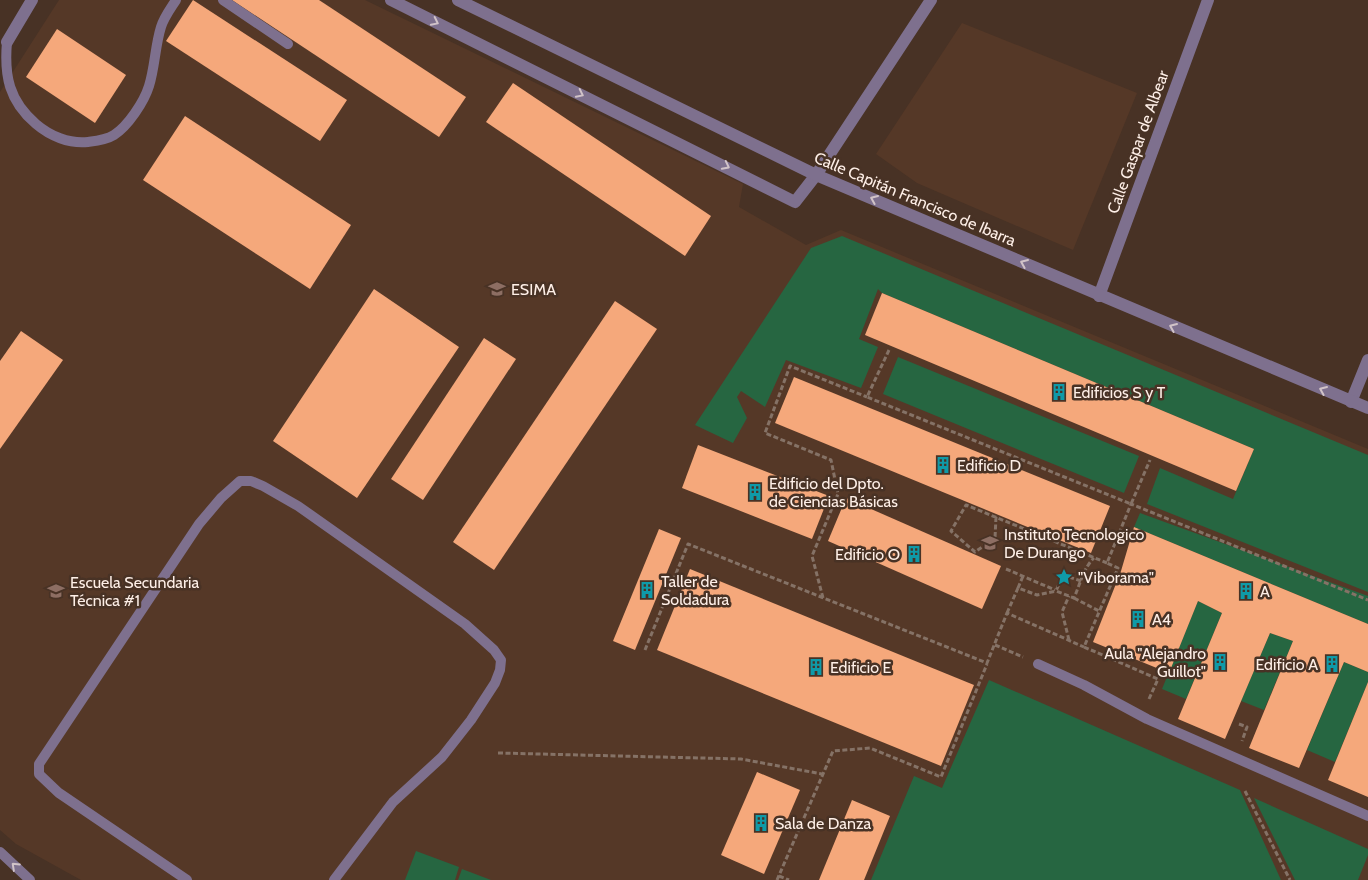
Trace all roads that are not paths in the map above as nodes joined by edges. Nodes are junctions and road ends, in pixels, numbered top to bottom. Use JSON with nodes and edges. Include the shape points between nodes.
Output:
{"nodes":[{"id":1,"x":32,"y":0,"type":"edge"},
{"id":2,"x":176,"y":0,"type":"edge"},
{"id":3,"x":223,"y":0,"type":"edge"},
{"id":4,"x":391,"y":0,"type":"edge"},
{"id":5,"x":458,"y":0,"type":"edge"},
{"id":6,"x":931,"y":0,"type":"edge"},
{"id":7,"x":1208,"y":0,"type":"edge"},
{"id":8,"x":7,"y":42,"type":"joint"},
{"id":9,"x":288,"y":44,"type":"dead end"},
{"id":10,"x":816,"y":175,"type":"junction"},
{"id":11,"x":1099,"y":296,"type":"junction"},
{"id":12,"x":1368,"y":360,"type":"edge"},
{"id":13,"x":1351,"y":402,"type":"junction"},
{"id":14,"x":1368,"y":408,"type":"edge"},
{"id":15,"x":1038,"y":664,"type":"road end"},
{"id":16,"x":1368,"y":816,"type":"edge"},
{"id":17,"x":0,"y":852,"type":"edge"},
{"id":18,"x":174,"y":871,"type":"junction"},
{"id":19,"x":30,"y":880,"type":"edge"},
{"id":20,"x":167,"y":880,"type":"edge"},
{"id":21,"x":187,"y":880,"type":"edge"},
{"id":22,"x":334,"y":880,"type":"edge"}],
"edges":[{"from":1,"to":8,"type":"street"},
{"from":2,"to":8,"type":"lane","via":[[162,24],[143,101],[114,136],[100,141],[81,143],[64,140],[42,130],[23,113],[7,77]]},
{"from":3,"to":9,"type":"lane"},
{"from":4,"to":10,"type":"street","one_way":true,"via":[[795,202]]},
{"from":5,"to":10,"type":"street","name":"Calle Capitán Francisco de Ibarra"},
{"from":6,"to":10,"type":"street"},
{"from":7,"to":11,"type":"street","name":"Calle Gaspar de Albear"},
{"from":11,"to":10,"type":"street","name":"Calle Capitán Francisco de Ibarra","one_way":true},
{"from":13,"to":11,"type":"street","name":"Calle Capitán Francisco de Ibarra","one_way":true},
{"from":12,"to":13,"type":"street"},
{"from":13,"to":14,"type":"street","name":"Calle Capitán Francisco de Ibarra"},
{"from":15,"to":16,"type":"lane","via":[[1147,719]]},
{"from":19,"to":17,"type":"lane","one_way":true},
{"from":18,"to":20,"type":"lane"},
{"from":18,"to":21,"type":"lane"},
{"from":18,"to":22,"type":"lane","via":[[59,793],[39,774],[40,764],[199,524],[231,487],[240,481],[251,481],[298,506],[457,618],[482,638],[501,660],[495,683],[465,727],[442,757],[393,802]]}]}
